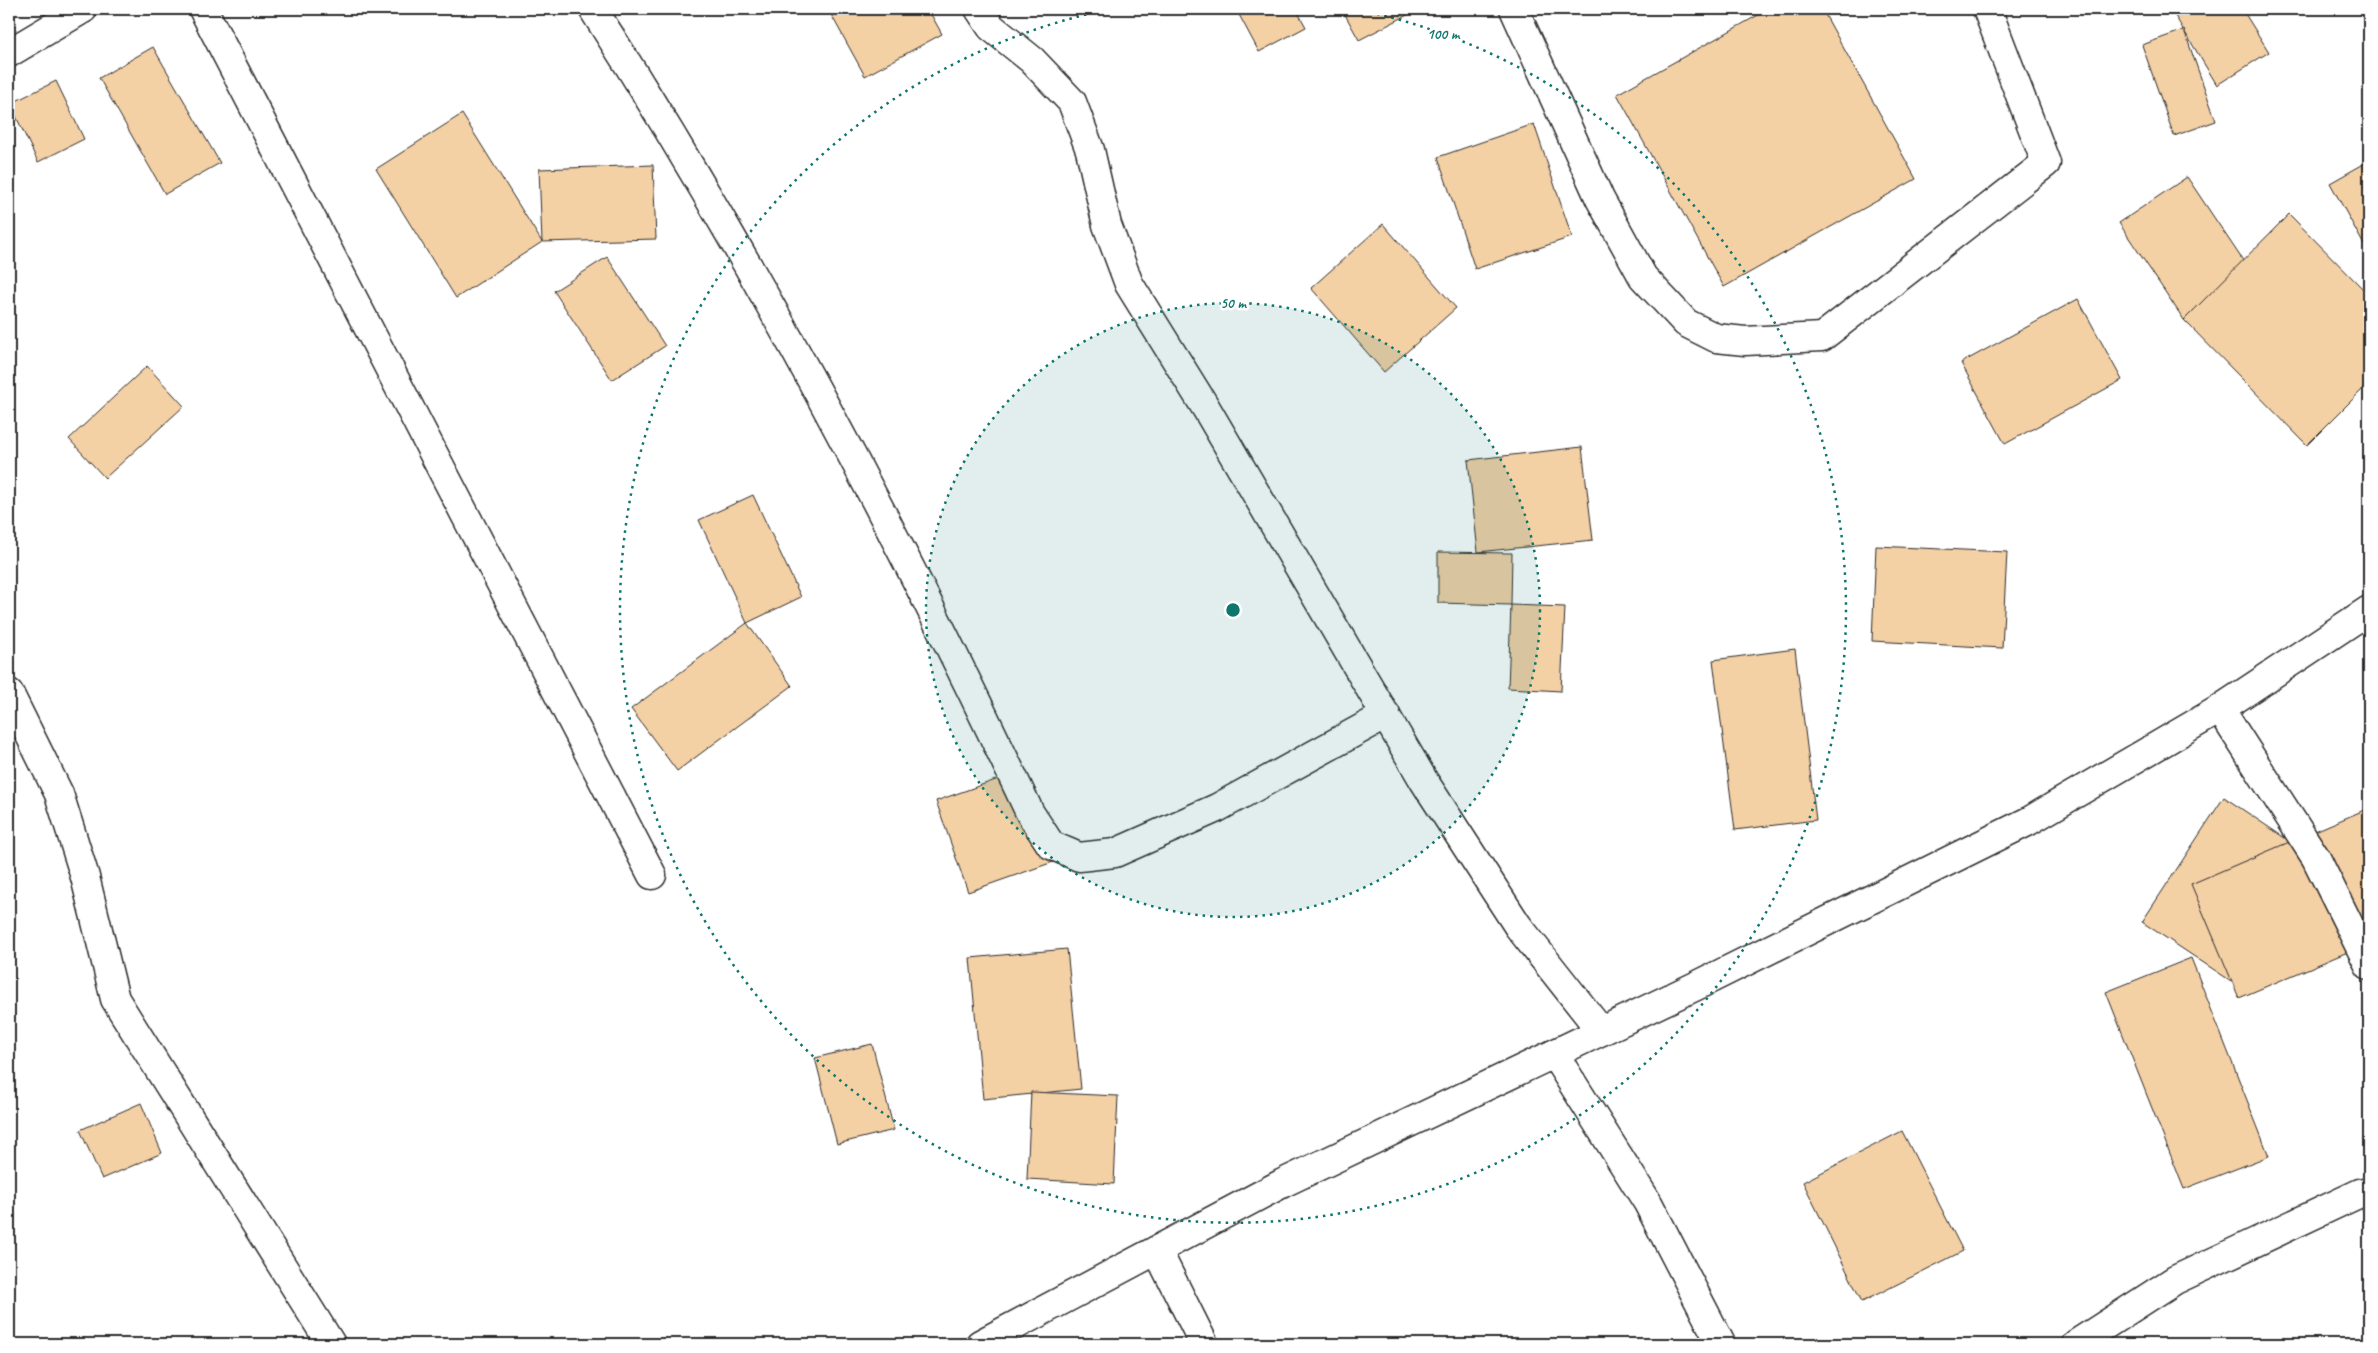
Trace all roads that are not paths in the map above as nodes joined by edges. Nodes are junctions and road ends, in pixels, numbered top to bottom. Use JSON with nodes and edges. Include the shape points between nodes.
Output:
{"nodes":[{"id":1,"x":83,"y":9,"type":"edge"},
{"id":2,"x":203,"y":9,"type":"edge"},
{"id":3,"x":593,"y":9,"type":"edge"},
{"id":4,"x":979,"y":9,"type":"edge"},
{"id":5,"x":1514,"y":9,"type":"edge"},
{"id":6,"x":1987,"y":9,"type":"edge"},
{"id":7,"x":9,"y":53,"type":"edge"},
{"id":8,"x":2369,"y":610,"type":"edge"},
{"id":9,"x":9,"y":693,"type":"edge"},
{"id":10,"x":2220,"y":709,"type":"junction"},
{"id":11,"x":1386,"y":715,"type":"junction"},
{"id":12,"x":652,"y":875,"type":"dead end"},
{"id":13,"x":2369,"y":965,"type":"edge"},
{"id":14,"x":1601,"y":1032,"type":"junction"},
{"id":15,"x":1554,"y":1054,"type":"junction"},
{"id":16,"x":2369,"y":1191,"type":"edge"},
{"id":17,"x":1157,"y":1250,"type":"junction"},
{"id":18,"x":331,"y":1344,"type":"edge"},
{"id":19,"x":980,"y":1344,"type":"edge"},
{"id":20,"x":1204,"y":1344,"type":"edge"},
{"id":21,"x":1721,"y":1344,"type":"edge"},
{"id":22,"x":2076,"y":1344,"type":"edge"}],
"edges":[{"from":1,"to":7,"type":"street"},
{"from":2,"to":12,"type":"street"},
{"from":3,"to":11,"type":"street","via":[[655,106],[865,476],[1030,813],[1051,845],[1079,857],[1115,853],[1216,808]]},
{"from":4,"to":11,"type":"street","via":[[992,27],[1032,60],[1072,102],[1090,150],[1107,225],[1129,284],[1206,408]]},
{"from":5,"to":6,"type":"street","via":[[1600,200],[1643,277],[1686,323],[1716,338],[1745,341],[1822,336],[2046,163]]},
{"from":8,"to":10,"type":"street"},
{"from":9,"to":18,"type":"street","via":[[58,794],[85,877],[115,999]]},
{"from":10,"to":13,"type":"street","via":[[2316,858]]},
{"from":10,"to":14,"type":"street","via":[[2029,822]]},
{"from":11,"to":14,"type":"street","via":[[1424,781],[1518,926]]},
{"from":14,"to":15,"type":"street"},
{"from":15,"to":17,"type":"street","via":[[1283,1183]]},
{"from":15,"to":21,"type":"street","via":[[1648,1203]]},
{"from":16,"to":22,"type":"street","via":[[2175,1280]]},
{"from":17,"to":19,"type":"street"},
{"from":17,"to":20,"type":"street"}]}
